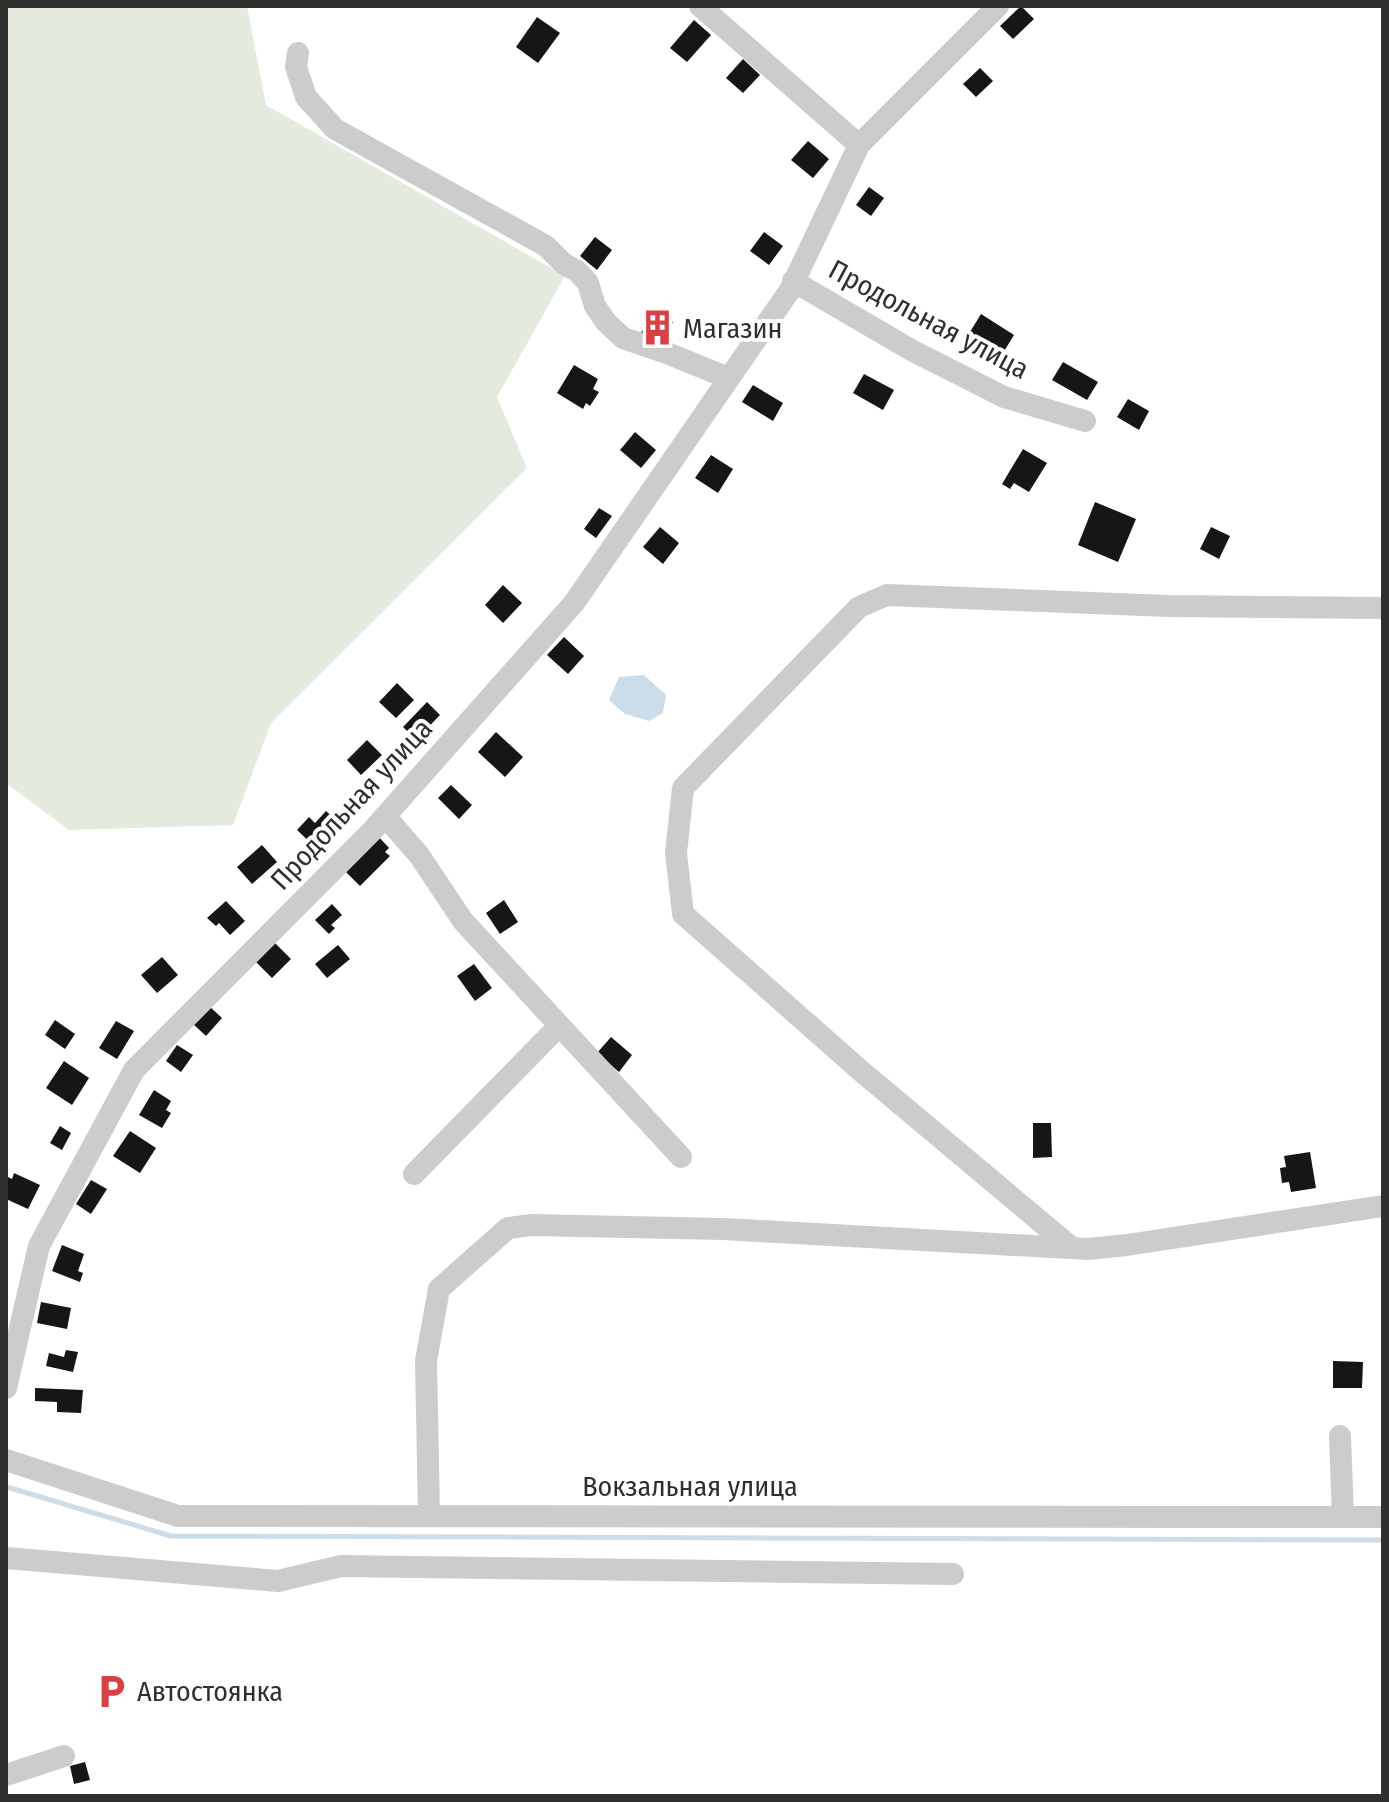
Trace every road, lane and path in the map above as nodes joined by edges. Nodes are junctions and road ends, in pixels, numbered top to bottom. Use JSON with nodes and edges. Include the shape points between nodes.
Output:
{"nodes":[{"id":1,"x":700,"y":6,"type":"edge"},
{"id":2,"x":998,"y":6,"type":"edge"},
{"id":3,"x":298,"y":53,"type":"dead end"},
{"id":4,"x":859,"y":145,"type":"junction"},
{"id":5,"x":793,"y":281,"type":"junction"},
{"id":6,"x":728,"y":378,"type":"junction"},
{"id":7,"x":1085,"y":421,"type":"dead end"},
{"id":8,"x":1383,"y":608,"type":"edge"},
{"id":9,"x":385,"y":816,"type":"junction"},
{"id":10,"x":559,"y":1026,"type":"junction"},
{"id":11,"x":681,"y":1157,"type":"dead end"},
{"id":12,"x":414,"y":1174,"type":"dead end"},
{"id":13,"x":1383,"y":1206,"type":"edge"},
{"id":14,"x":1072,"y":1248,"type":"junction"},
{"id":15,"x":6,"y":1388,"type":"edge"},
{"id":16,"x":1340,"y":1436,"type":"dead end"},
{"id":17,"x":6,"y":1460,"type":"edge"},
{"id":18,"x":429,"y":1515,"type":"junction"},
{"id":19,"x":1343,"y":1517,"type":"junction"},
{"id":20,"x":1383,"y":1517,"type":"edge"},
{"id":21,"x":6,"y":1558,"type":"edge"},
{"id":22,"x":953,"y":1574,"type":"dead end"},
{"id":23,"x":64,"y":1756,"type":"dead end"},
{"id":24,"x":6,"y":1775,"type":"edge"}],
"edges":[{"from":1,"to":4,"type":"street"},
{"from":2,"to":4,"type":"street","name":"Продольная улица"},
{"from":3,"to":6,"type":"street","via":[[296,67],[306,97],[335,129],[546,246],[588,283],[595,306],[623,338]]},
{"from":4,"to":5,"type":"street","name":"Продольная улица"},
{"from":5,"to":6,"type":"street","name":"Продольная улица"},
{"from":5,"to":7,"type":"street","name":"Продольная улица","via":[[1004,397]]},
{"from":6,"to":9,"type":"street","name":"Продольная улица","via":[[574,603]]},
{"from":8,"to":14,"type":"street","via":[[887,595],[859,607],[683,788],[676,853],[683,914]]},
{"from":9,"to":10,"type":"street","via":[[419,855],[463,921]]},
{"from":9,"to":15,"type":"street","name":"Продольная улица","via":[[134,1070],[39,1246]]},
{"from":10,"to":11,"type":"street"},
{"from":10,"to":12,"type":"street"},
{"from":13,"to":14,"type":"street","via":[[1127,1245]]},
{"from":14,"to":18,"type":"street","via":[[723,1229],[508,1228],[439,1289],[426,1361]]},
{"from":16,"to":19,"type":"street"},
{"from":17,"to":18,"type":"street","name":"Вокзальная улица","via":[[178,1516]]},
{"from":18,"to":19,"type":"street","name":"Вокзальная улица"},
{"from":19,"to":20,"type":"street","name":"Вокзальная улица"},
{"from":21,"to":22,"type":"street","via":[[278,1581],[341,1566]]},
{"from":23,"to":24,"type":"street"}]}
